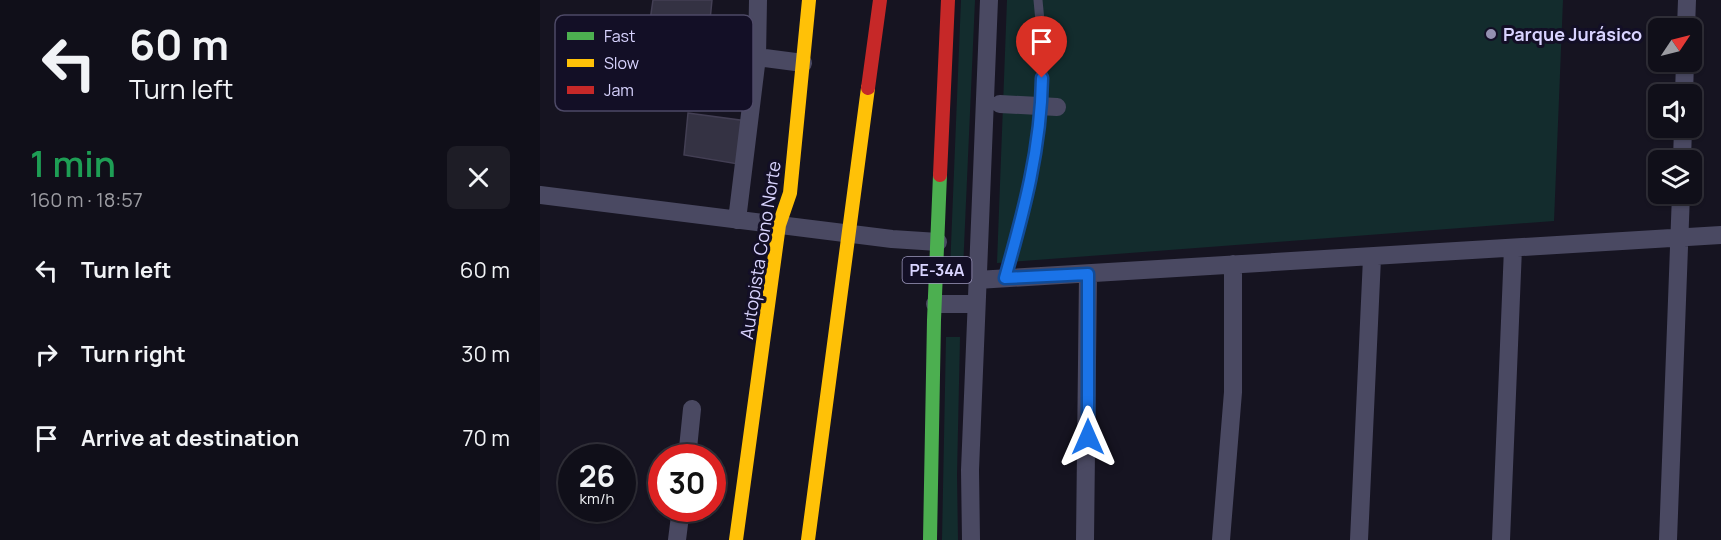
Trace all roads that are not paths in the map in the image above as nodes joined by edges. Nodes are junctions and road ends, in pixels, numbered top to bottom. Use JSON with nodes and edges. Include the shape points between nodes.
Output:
{"nodes":[{"id":1,"x":758,"y":0,"type":"edge"},
{"id":2,"x":809,"y":0,"type":"edge"},
{"id":3,"x":880,"y":0,"type":"edge"},
{"id":4,"x":948,"y":0,"type":"edge"},
{"id":5,"x":988,"y":0,"type":"edge"},
{"id":6,"x":1038,"y":0,"type":"edge"},
{"id":7,"x":1687,"y":0,"type":"edge"},
{"id":8,"x":1686,"y":18,"type":"edge"},
{"id":9,"x":757,"y":57,"type":"junction"},
{"id":10,"x":803,"y":63,"type":"junction"},
{"id":11,"x":753,"y":90,"type":"edge"},
{"id":12,"x":1000,"y":104,"type":"dead end"},
{"id":13,"x":1049,"y":106,"type":"junction"},
{"id":14,"x":750,"y":111,"type":"edge"},
{"id":15,"x":540,"y":195,"type":"edge"},
{"id":16,"x":1681,"y":204,"type":"edge"},
{"id":17,"x":737,"y":220,"type":"junction"},
{"id":18,"x":779,"y":225,"type":"junction"},
{"id":19,"x":849,"y":234,"type":"junction"},
{"id":20,"x":1721,"y":235,"type":"edge"},
{"id":21,"x":1680,"y":237,"type":"junction"},
{"id":22,"x":938,"y":242,"type":"junction"},
{"id":23,"x":1513,"y":248,"type":"junction"},
{"id":24,"x":1372,"y":258,"type":"junction"},
{"id":25,"x":1233,"y":264,"type":"junction"},
{"id":26,"x":1088,"y":274,"type":"junction"},
{"id":27,"x":1005,"y":278,"type":"junction"},
{"id":28,"x":977,"y":280,"type":"junction"},
{"id":29,"x":935,"y":304,"type":"junction"},
{"id":30,"x":976,"y":304,"type":"junction"},
{"id":31,"x":692,"y":409,"type":"dead end"},
{"id":32,"x":688,"y":444,"type":"edge"},
{"id":33,"x":679,"y":522,"type":"edge"},
{"id":34,"x":677,"y":540,"type":"edge"},
{"id":35,"x":736,"y":540,"type":"edge"},
{"id":36,"x":808,"y":540,"type":"edge"},
{"id":37,"x":930,"y":540,"type":"edge"},
{"id":38,"x":971,"y":540,"type":"edge"},
{"id":39,"x":1085,"y":540,"type":"edge"},
{"id":40,"x":1221,"y":540,"type":"edge"},
{"id":41,"x":1359,"y":540,"type":"edge"},
{"id":42,"x":1501,"y":540,"type":"edge"},
{"id":43,"x":1668,"y":540,"type":"edge"}],
"edges":[{"from":1,"to":9,"type":"street"},
{"from":2,"to":10,"type":"main road","name":"Autopista Cono Norte"},
{"from":3,"to":19,"type":"main road"},
{"from":4,"to":22,"type":"main road","number":"PE-34A"},
{"from":5,"to":28,"type":"street"},
{"from":6,"to":13,"type":"lane"},
{"from":7,"to":8,"type":"street"},
{"from":9,"to":10,"type":"street"},
{"from":9,"to":11,"type":"street"},
{"from":10,"to":18,"type":"main road","name":"Autopista Cono Norte","via":[[790,193]]},
{"from":12,"to":13,"type":"street"},
{"from":13,"to":27,"type":"lane"},
{"from":14,"to":17,"type":"street"},
{"from":15,"to":17,"type":"street"},
{"from":16,"to":21,"type":"street"},
{"from":17,"to":18,"type":"street"},
{"from":18,"to":19,"type":"street"},
{"from":18,"to":35,"type":"main road","name":"Autopista Cono Norte"},
{"from":19,"to":22,"type":"street"},
{"from":19,"to":36,"type":"main road"},
{"from":20,"to":21,"type":"street"},
{"from":21,"to":23,"type":"street"},
{"from":21,"to":43,"type":"street"},
{"from":22,"to":29,"type":"main road","number":"PE-34A"},
{"from":23,"to":24,"type":"street"},
{"from":23,"to":42,"type":"street"},
{"from":24,"to":25,"type":"street"},
{"from":24,"to":41,"type":"street"},
{"from":25,"to":26,"type":"street"},
{"from":25,"to":40,"type":"street","via":[[1233,392]]},
{"from":26,"to":27,"type":"street"},
{"from":26,"to":39,"type":"street"},
{"from":27,"to":28,"type":"street"},
{"from":28,"to":30,"type":"street"},
{"from":29,"to":30,"type":"street"},
{"from":29,"to":37,"type":"main road","number":"PE-34A"},
{"from":30,"to":38,"type":"street"},
{"from":31,"to":32,"type":"street"},
{"from":33,"to":34,"type":"street"}]}
